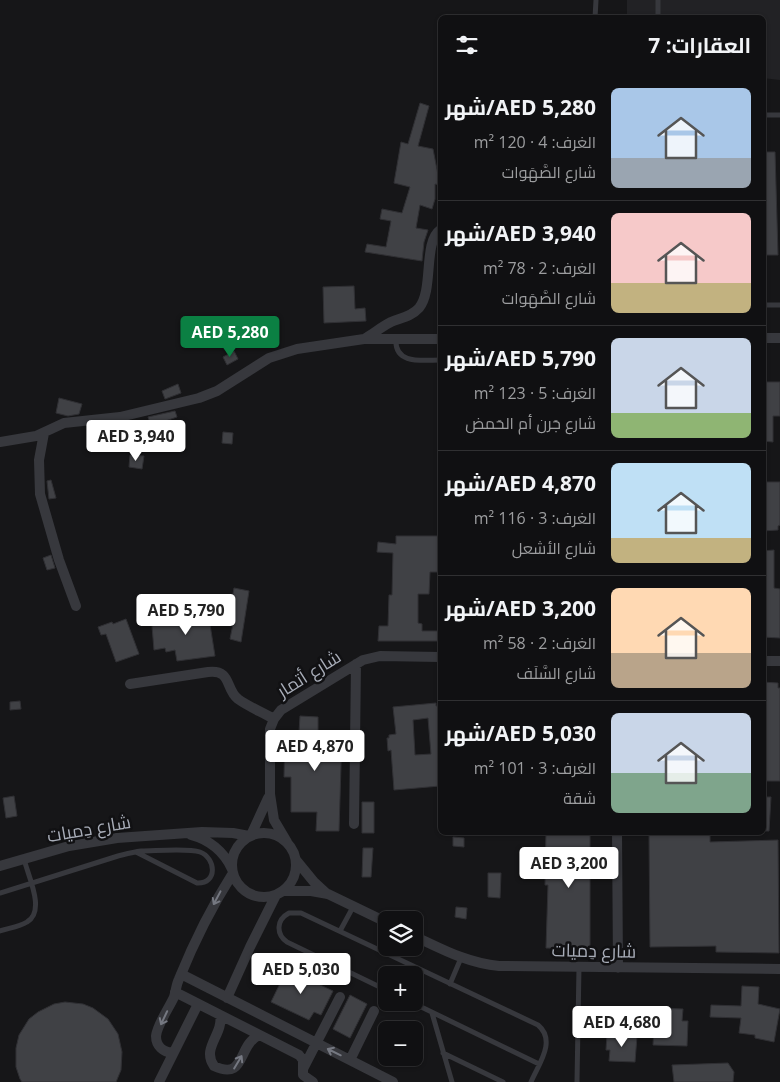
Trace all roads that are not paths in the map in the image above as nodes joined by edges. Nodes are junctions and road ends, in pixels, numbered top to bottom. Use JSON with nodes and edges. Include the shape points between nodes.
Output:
{"nodes":[{"id":1,"x":596,"y":0,"type":"edge"},
{"id":2,"x":658,"y":0,"type":"edge"},
{"id":3,"x":595,"y":15,"type":"edge"},
{"id":4,"x":658,"y":15,"type":"edge"},
{"id":5,"x":766,"y":114,"type":"edge"},
{"id":6,"x":780,"y":115,"type":"edge"},
{"id":7,"x":438,"y":232,"type":"edge"},
{"id":8,"x":766,"y":305,"type":"edge"},
{"id":9,"x":780,"y":305,"type":"edge"},
{"id":10,"x":766,"y":338,"type":"edge"},
{"id":11,"x":780,"y":338,"type":"edge"},
{"id":12,"x":364,"y":339,"type":"junction"},
{"id":13,"x":396,"y":339,"type":"junction"},
{"id":14,"x":438,"y":340,"type":"edge"},
{"id":15,"x":438,"y":360,"type":"edge"},
{"id":16,"x":44,"y":433,"type":"junction"},
{"id":17,"x":0,"y":442,"type":"edge"},
{"id":18,"x":76,"y":606,"type":"dead end"},
{"id":19,"x":438,"y":657,"type":"edge"},
{"id":20,"x":766,"y":660,"type":"edge"},
{"id":21,"x":780,"y":661,"type":"edge"},
{"id":22,"x":356,"y":664,"type":"junction"},
{"id":23,"x":130,"y":684,"type":"dead end"},
{"id":24,"x":274,"y":719,"type":"junction"},
{"id":25,"x":270,"y":794,"type":"junction"},
{"id":26,"x":354,"y":824,"type":"dead end"},
{"id":27,"x":185,"y":834,"type":"junction"},
{"id":28,"x":617,"y":835,"type":"edge"},
{"id":29,"x":250,"y":836,"type":"junction"},
{"id":30,"x":287,"y":842,"type":"junction"},
{"id":31,"x":136,"y":852,"type":"junction"},
{"id":32,"x":24,"y":859,"type":"junction"},
{"id":33,"x":296,"y":860,"type":"junction"},
{"id":34,"x":0,"y":866,"type":"edge"},
{"id":35,"x":233,"y":872,"type":"junction"},
{"id":36,"x":30,"y":882,"type":"junction"},
{"id":37,"x":0,"y":893,"type":"edge"},
{"id":38,"x":280,"y":893,"type":"junction"},
{"id":39,"x":328,"y":894,"type":"junction"},
{"id":40,"x":353,"y":907,"type":"junction"},
{"id":41,"x":378,"y":918,"type":"edge"},
{"id":42,"x":0,"y":931,"type":"edge"},
{"id":43,"x":340,"y":931,"type":"junction"},
{"id":44,"x":423,"y":940,"type":"edge"},
{"id":45,"x":461,"y":958,"type":"junction"},
{"id":46,"x":580,"y":967,"type":"junction"},
{"id":47,"x":618,"y":968,"type":"junction"},
{"id":48,"x":780,"y":969,"type":"edge"},
{"id":49,"x":181,"y":974,"type":"junction"},
{"id":50,"x":450,"y":984,"type":"junction"},
{"id":51,"x":378,"y":986,"type":"edge"},
{"id":52,"x":175,"y":992,"type":"junction"},
{"id":53,"x":340,"y":997,"type":"dead end"},
{"id":54,"x":227,"y":998,"type":"junction"},
{"id":55,"x":198,"y":1004,"type":"junction"},
{"id":56,"x":423,"y":1008,"type":"edge"},
{"id":57,"x":374,"y":1011,"type":"dead end"},
{"id":58,"x":432,"y":1013,"type":"junction"},
{"id":59,"x":220,"y":1015,"type":"junction"},
{"id":60,"x":259,"y":1035,"type":"junction"},
{"id":61,"x":316,"y":1043,"type":"junction"},
{"id":62,"x":173,"y":1053,"type":"junction"},
{"id":63,"x":443,"y":1053,"type":"junction"},
{"id":64,"x":350,"y":1060,"type":"junction"},
{"id":65,"x":539,"y":1064,"type":"junction"},
{"id":66,"x":302,"y":1070,"type":"junction"},
{"id":67,"x":159,"y":1082,"type":"edge"},
{"id":68,"x":313,"y":1082,"type":"edge"},
{"id":69,"x":393,"y":1082,"type":"edge"},
{"id":70,"x":452,"y":1082,"type":"edge"},
{"id":71,"x":503,"y":1082,"type":"edge"},
{"id":72,"x":530,"y":1082,"type":"edge"},
{"id":73,"x":577,"y":1082,"type":"edge"}],
"edges":[{"from":1,"to":3,"type":"lane"},
{"from":2,"to":4,"type":"lane"},
{"from":5,"to":6,"type":"lane"},
{"from":7,"to":12,"type":"street","via":[[432,243],[425,295],[418,309]]},
{"from":8,"to":9,"type":"lane"},
{"from":10,"to":11,"type":"street"},
{"from":12,"to":13,"type":"street"},
{"from":12,"to":16,"type":"street","via":[[283,353],[199,398],[120,417],[64,423]]},
{"from":13,"to":14,"type":"street"},
{"from":13,"to":15,"type":"lane","via":[[397,349],[406,359]]},
{"from":16,"to":17,"type":"street"},
{"from":16,"to":18,"type":"street","via":[[39,460],[40,494]]},
{"from":19,"to":22,"type":"street","name":"شارع أتمار","via":[[380,656]]},
{"from":20,"to":21,"type":"street"},
{"from":22,"to":24,"type":"street","name":"شارع أتمار","via":[[281,710]]},
{"from":22,"to":26,"type":"street"},
{"from":23,"to":24,"type":"street","via":[[219,673],[227,679],[238,699]]},
{"from":24,"to":25,"type":"street","name":"شارع أتمار","via":[[270,734]]},
{"from":25,"to":29,"type":"street","name":"شارع أتمار"},
{"from":25,"to":30,"type":"street","name":"شارع أتمار","via":[[274,820]]},
{"from":27,"to":29,"type":"street","name":"شارع دِميات"},
{"from":27,"to":32,"type":"street","name":"شارع دِميات","via":[[117,838],[69,846]]},
{"from":27,"to":35,"type":"street","name":"شارع دِميات","via":[[214,846]]},
{"from":28,"to":47,"type":"street"},
{"from":29,"to":30,"type":"street","via":[[270,833]]},
{"from":29,"to":35,"type":"street","via":[[235,851]]},
{"from":30,"to":33,"type":"street"},
{"from":31,"to":31,"type":"lane","via":[[197,883],[212,877],[210,861],[200,852]]},
{"from":31,"to":36,"type":"lane"},
{"from":32,"to":34,"type":"street","name":"شارع دِميات"},
{"from":32,"to":36,"type":"lane"},
{"from":33,"to":38,"type":"street","via":[[292,882]]},
{"from":33,"to":39,"type":"street"},
{"from":35,"to":38,"type":"street","via":[[249,894],[267,897]]},
{"from":35,"to":49,"type":"street","one_way":true},
{"from":36,"to":37,"type":"lane"},
{"from":36,"to":42,"type":"lane","via":[[37,904],[33,916],[26,923]]},
{"from":38,"to":39,"type":"street","via":[[310,891]]},
{"from":38,"to":54,"type":"street"},
{"from":39,"to":40,"type":"street"},
{"from":40,"to":41,"type":"street"},
{"from":40,"to":43,"type":"lane"},
{"from":43,"to":50,"type":"lane"},
{"from":43,"to":51,"type":"lane","via":[[297,912],[285,915],[279,927],[287,942]]},
{"from":44,"to":45,"type":"street","name":"شارع دِميات"},
{"from":45,"to":46,"type":"street","name":"شارع دِميات","via":[[499,966]]},
{"from":45,"to":50,"type":"lane"},
{"from":46,"to":47,"type":"street","name":"شارع دِميات"},
{"from":46,"to":73,"type":"lane"},
{"from":47,"to":48,"type":"street","name":"شارع دِميات"},
{"from":49,"to":52,"type":"street"},
{"from":49,"to":54,"type":"street"},
{"from":50,"to":65,"type":"lane","via":[[541,1028],[547,1046]]},
{"from":52,"to":55,"type":"street"},
{"from":52,"to":62,"type":"street","one_way":true,"via":[[156,1037],[163,1050]]},
{"from":53,"to":61,"type":"street"},
{"from":54,"to":61,"type":"street"},
{"from":55,"to":59,"type":"street"},
{"from":55,"to":62,"type":"street"},
{"from":56,"to":58,"type":"lane"},
{"from":57,"to":64,"type":"street"},
{"from":58,"to":63,"type":"lane"},
{"from":58,"to":65,"type":"lane"},
{"from":59,"to":60,"type":"street"},
{"from":59,"to":60,"type":"street","one_way":true,"via":[[220,1026],[210,1050],[214,1066],[227,1071],[235,1069],[246,1046]]},
{"from":60,"to":66,"type":"street","via":[[299,1055],[303,1060]]},
{"from":64,"to":61,"type":"street","one_way":true},
{"from":61,"to":66,"type":"street"},
{"from":62,"to":67,"type":"street"},
{"from":63,"to":70,"type":"lane"},
{"from":63,"to":71,"type":"lane"},
{"from":64,"to":69,"type":"street"},
{"from":65,"to":72,"type":"lane"},
{"from":66,"to":68,"type":"street","via":[[305,1078]]}]}
